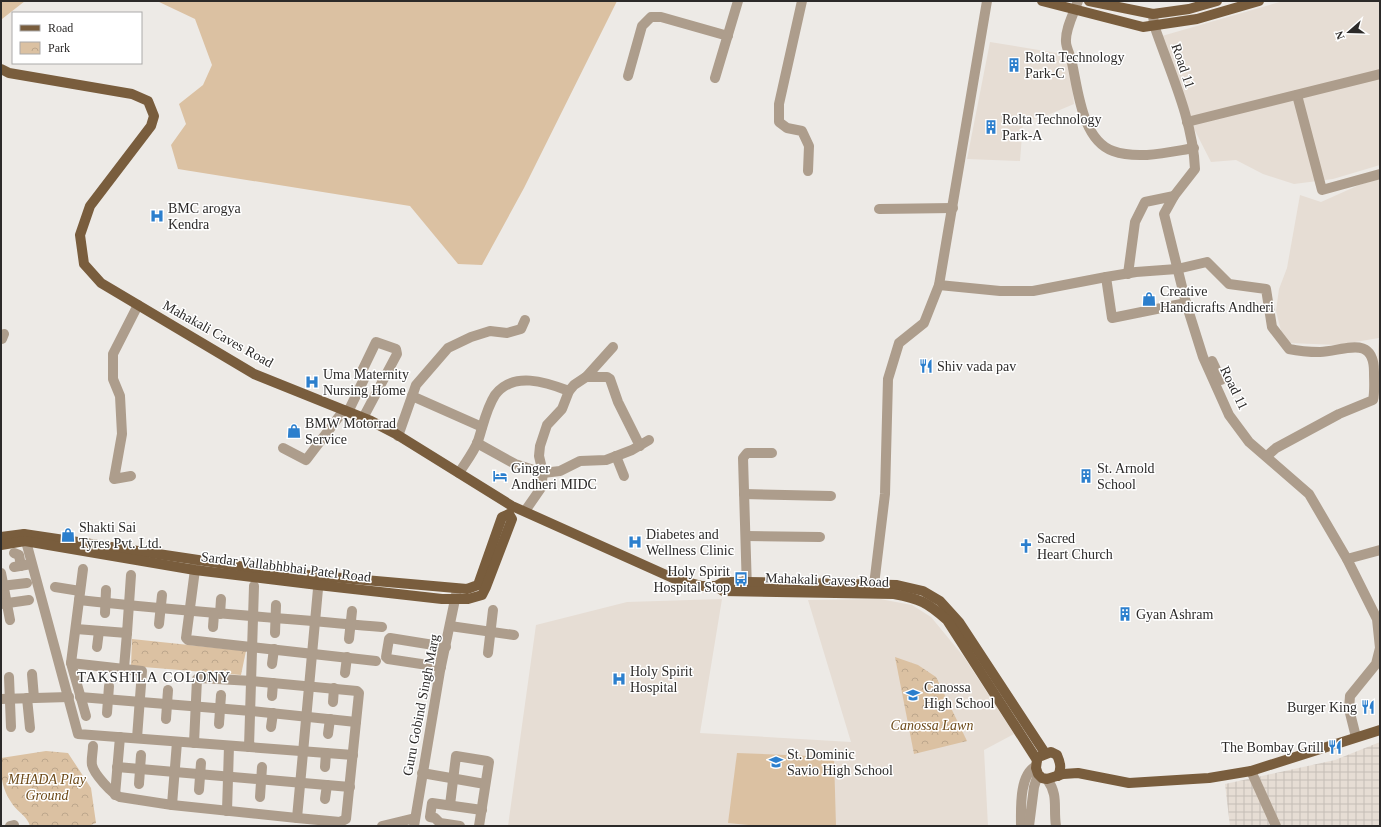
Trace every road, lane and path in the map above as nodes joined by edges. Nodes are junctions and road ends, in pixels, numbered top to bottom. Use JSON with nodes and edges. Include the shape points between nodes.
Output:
{"nodes":[{"id":1,"x":738,"y":1,"type":"edge"},
{"id":2,"x":802,"y":1,"type":"edge"},
{"id":3,"x":987,"y":1,"type":"edge"},
{"id":4,"x":1042,"y":1,"type":"edge"},
{"id":5,"x":1089,"y":1,"type":"edge"},
{"id":6,"x":1217,"y":1,"type":"edge"},
{"id":7,"x":1259,"y":1,"type":"edge"},
{"id":8,"x":1076,"y":6,"type":"edge"},
{"id":9,"x":1153,"y":14,"type":"junction"},
{"id":10,"x":1154,"y":25,"type":"junction"},
{"id":11,"x":728,"y":36,"type":"junction"},
{"id":12,"x":1,"y":69,"type":"edge"},
{"id":13,"x":1380,"y":74,"type":"edge"},
{"id":14,"x":628,"y":76,"type":"dead end"},
{"id":15,"x":715,"y":78,"type":"dead end"},
{"id":16,"x":1297,"y":95,"type":"junction"},
{"id":17,"x":1187,"y":122,"type":"junction"},
{"id":18,"x":1194,"y":148,"type":"junction"},
{"id":19,"x":808,"y":171,"type":"dead end"},
{"id":20,"x":1380,"y":174,"type":"edge"},
{"id":21,"x":1174,"y":196,"type":"junction"},
{"id":22,"x":953,"y":208,"type":"junction"},
{"id":23,"x":879,"y":209,"type":"dead end"},
{"id":24,"x":1180,"y":269,"type":"junction"},
{"id":25,"x":1128,"y":274,"type":"junction"},
{"id":26,"x":1106,"y":277,"type":"junction"},
{"id":27,"x":940,"y":285,"type":"junction"},
{"id":28,"x":1186,"y":303,"type":"junction"},
{"id":29,"x":138,"y":305,"type":"junction"},
{"id":30,"x":525,"y":320,"type":"dead end"},
{"id":31,"x":613,"y":347,"type":"dead end"},
{"id":32,"x":586,"y":377,"type":"junction"},
{"id":33,"x":1222,"y":380,"type":"dead end"},
{"id":34,"x":569,"y":391,"type":"junction"},
{"id":35,"x":412,"y":396,"type":"junction"},
{"id":36,"x":346,"y":411,"type":"junction"},
{"id":37,"x":1340,"y":414,"type":"junction"},
{"id":38,"x":363,"y":418,"type":"junction"},
{"id":39,"x":482,"y":426,"type":"junction"},
{"id":40,"x":398,"y":436,"type":"junction"},
{"id":41,"x":1272,"y":439,"type":"dead end"},
{"id":42,"x":649,"y":440,"type":"dead end"},
{"id":43,"x":477,"y":443,"type":"junction"},
{"id":44,"x":640,"y":446,"type":"junction"},
{"id":45,"x":282,"y":448,"type":"dead end"},
{"id":46,"x":772,"y":453,"type":"dead end"},
{"id":47,"x":616,"y":456,"type":"junction"},
{"id":48,"x":1267,"y":456,"type":"junction"},
{"id":49,"x":543,"y":473,"type":"junction"},
{"id":50,"x":459,"y":474,"type":"junction"},
{"id":51,"x":131,"y":476,"type":"dead end"},
{"id":52,"x":624,"y":476,"type":"dead end"},
{"id":53,"x":744,"y":494,"type":"junction"},
{"id":54,"x":831,"y":496,"type":"dead end"},
{"id":55,"x":510,"y":510,"type":"junction"},
{"id":56,"x":525,"y":511,"type":"junction"},
{"id":57,"x":746,"y":536,"type":"junction"},
{"id":58,"x":1,"y":537,"type":"edge"},
{"id":59,"x":820,"y":537,"type":"dead end"},
{"id":60,"x":24,"y":538,"type":"junction"},
{"id":61,"x":1,"y":545,"type":"edge"},
{"id":62,"x":1380,"y":550,"type":"edge"},
{"id":63,"x":14,"y":553,"type":"dead end"},
{"id":64,"x":1347,"y":558,"type":"junction"},
{"id":65,"x":197,"y":560,"type":"junction"},
{"id":66,"x":21,"y":567,"type":"junction"},
{"id":67,"x":83,"y":569,"type":"dead end"},
{"id":68,"x":194,"y":570,"type":"junction"},
{"id":69,"x":1,"y":573,"type":"edge"},
{"id":70,"x":131,"y":575,"type":"dead end"},
{"id":71,"x":318,"y":581,"type":"junction"},
{"id":72,"x":27,"y":583,"type":"dead end"},
{"id":73,"x":874,"y":585,"type":"junction"},
{"id":74,"x":2,"y":586,"type":"edge"},
{"id":75,"x":254,"y":586,"type":"dead end"},
{"id":76,"x":747,"y":587,"type":"junction"},
{"id":77,"x":55,"y":588,"type":"dead end"},
{"id":78,"x":457,"y":588,"type":"junction"},
{"id":79,"x":106,"y":590,"type":"dead end"},
{"id":80,"x":80,"y":595,"type":"junction"},
{"id":81,"x":162,"y":595,"type":"dead end"},
{"id":82,"x":221,"y":599,"type":"dead end"},
{"id":83,"x":455,"y":599,"type":"junction"},
{"id":84,"x":29,"y":600,"type":"dead end"},
{"id":85,"x":106,"y":603,"type":"junction"},
{"id":86,"x":4,"y":604,"type":"edge"},
{"id":87,"x":129,"y":605,"type":"junction"},
{"id":88,"x":276,"y":605,"type":"dead end"},
{"id":89,"x":161,"y":609,"type":"junction"},
{"id":90,"x":493,"y":610,"type":"dead end"},
{"id":91,"x":352,"y":611,"type":"dead end"},
{"id":92,"x":189,"y":612,"type":"junction"},
{"id":93,"x":105,"y":613,"type":"dead end"},
{"id":94,"x":217,"y":614,"type":"junction"},
{"id":95,"x":254,"y":616,"type":"junction"},
{"id":96,"x":276,"y":618,"type":"junction"},
{"id":97,"x":10,"y":620,"type":"dead end"},
{"id":98,"x":316,"y":620,"type":"junction"},
{"id":99,"x":159,"y":624,"type":"dead end"},
{"id":100,"x":350,"y":624,"type":"junction"},
{"id":101,"x":450,"y":626,"type":"junction"},
{"id":102,"x":213,"y":627,"type":"dead end"},
{"id":103,"x":382,"y":627,"type":"dead end"},
{"id":104,"x":76,"y":629,"type":"junction"},
{"id":105,"x":99,"y":631,"type":"junction"},
{"id":106,"x":491,"y":632,"type":"junction"},
{"id":107,"x":127,"y":633,"type":"junction"},
{"id":108,"x":275,"y":633,"type":"dead end"},
{"id":109,"x":514,"y":635,"type":"dead end"},
{"id":110,"x":349,"y":639,"type":"dead end"},
{"id":111,"x":253,"y":646,"type":"junction"},
{"id":112,"x":441,"y":646,"type":"junction"},
{"id":113,"x":97,"y":647,"type":"dead end"},
{"id":114,"x":274,"y":648,"type":"junction"},
{"id":115,"x":313,"y":653,"type":"junction"},
{"id":116,"x":488,"y":653,"type":"dead end"},
{"id":117,"x":347,"y":657,"type":"junction"},
{"id":118,"x":376,"y":660,"type":"dead end"},
{"id":119,"x":71,"y":663,"type":"junction"},
{"id":120,"x":272,"y":664,"type":"dead end"},
{"id":121,"x":437,"y":667,"type":"junction"},
{"id":122,"x":124,"y":668,"type":"junction"},
{"id":123,"x":345,"y":673,"type":"dead end"},
{"id":124,"x":32,"y":674,"type":"dead end"},
{"id":125,"x":9,"y":677,"type":"dead end"},
{"id":126,"x":252,"y":681,"type":"junction"},
{"id":127,"x":273,"y":683,"type":"junction"},
{"id":128,"x":109,"y":686,"type":"dead end"},
{"id":129,"x":310,"y":686,"type":"junction"},
{"id":130,"x":334,"y":688,"type":"junction"},
{"id":131,"x":168,"y":690,"type":"dead end"},
{"id":132,"x":221,"y":695,"type":"dead end"},
{"id":133,"x":272,"y":696,"type":"dead end"},
{"id":134,"x":69,"y":697,"type":"junction"},
{"id":135,"x":80,"y":697,"type":"junction"},
{"id":136,"x":30,"y":698,"type":"junction"},
{"id":137,"x":5,"y":699,"type":"edge"},
{"id":138,"x":108,"y":700,"type":"junction"},
{"id":139,"x":140,"y":702,"type":"junction"},
{"id":140,"x":333,"y":702,"type":"dead end"},
{"id":141,"x":167,"y":704,"type":"junction"},
{"id":142,"x":196,"y":707,"type":"junction"},
{"id":143,"x":220,"y":708,"type":"junction"},
{"id":144,"x":251,"y":711,"type":"junction"},
{"id":145,"x":107,"y":713,"type":"dead end"},
{"id":146,"x":273,"y":713,"type":"junction"},
{"id":147,"x":86,"y":716,"type":"dead end"},
{"id":148,"x":307,"y":717,"type":"junction"},
{"id":149,"x":166,"y":719,"type":"dead end"},
{"id":150,"x":330,"y":719,"type":"junction"},
{"id":151,"x":356,"y":722,"type":"junction"},
{"id":152,"x":219,"y":724,"type":"dead end"},
{"id":153,"x":12,"y":727,"type":"dead end"},
{"id":154,"x":271,"y":727,"type":"dead end"},
{"id":155,"x":30,"y":728,"type":"dead end"},
{"id":156,"x":1380,"y":730,"type":"edge"},
{"id":157,"x":328,"y":734,"type":"dead end"},
{"id":158,"x":120,"y":737,"type":"junction"},
{"id":159,"x":1356,"y":737,"type":"junction"},
{"id":160,"x":137,"y":738,"type":"junction"},
{"id":161,"x":177,"y":742,"type":"junction"},
{"id":162,"x":194,"y":743,"type":"junction"},
{"id":163,"x":93,"y":746,"type":"dead end"},
{"id":164,"x":229,"y":746,"type":"junction"},
{"id":165,"x":249,"y":747,"type":"junction"},
{"id":166,"x":303,"y":752,"type":"junction"},
{"id":167,"x":326,"y":753,"type":"junction"},
{"id":168,"x":1045,"y":753,"type":"junction"},
{"id":169,"x":141,"y":754,"type":"dead end"},
{"id":170,"x":353,"y":755,"type":"junction"},
{"id":171,"x":1058,"y":759,"type":"junction"},
{"id":172,"x":201,"y":763,"type":"dead end"},
{"id":173,"x":117,"y":767,"type":"junction"},
{"id":174,"x":262,"y":767,"type":"dead end"},
{"id":175,"x":325,"y":767,"type":"dead end"},
{"id":176,"x":140,"y":769,"type":"junction"},
{"id":177,"x":1040,"y":770,"type":"junction"},
{"id":178,"x":1251,"y":771,"type":"junction"},
{"id":179,"x":175,"y":772,"type":"junction"},
{"id":180,"x":422,"y":773,"type":"junction"},
{"id":181,"x":1078,"y":773,"type":"junction"},
{"id":182,"x":200,"y":774,"type":"junction"},
{"id":183,"x":1058,"y":776,"type":"junction"},
{"id":184,"x":228,"y":777,"type":"junction"},
{"id":185,"x":453,"y":778,"type":"junction"},
{"id":186,"x":261,"y":780,"type":"junction"},
{"id":187,"x":300,"y":782,"type":"junction"},
{"id":188,"x":139,"y":784,"type":"dead end"},
{"id":189,"x":485,"y":784,"type":"junction"},
{"id":190,"x":327,"y":785,"type":"junction"},
{"id":191,"x":350,"y":787,"type":"junction"},
{"id":192,"x":198,"y":790,"type":"dead end"},
{"id":193,"x":115,"y":795,"type":"junction"},
{"id":194,"x":260,"y":797,"type":"dead end"},
{"id":195,"x":325,"y":799,"type":"dead end"},
{"id":196,"x":172,"y":805,"type":"junction"},
{"id":197,"x":450,"y":805,"type":"junction"},
{"id":198,"x":482,"y":810,"type":"junction"},
{"id":199,"x":227,"y":812,"type":"junction"},
{"id":200,"x":297,"y":818,"type":"junction"},
{"id":201,"x":415,"y":822,"type":"edge"},
{"id":202,"x":382,"y":826,"type":"edge"},
{"id":203,"x":460,"y":826,"type":"edge"},
{"id":204,"x":479,"y":826,"type":"edge"},
{"id":205,"x":1021,"y":826,"type":"edge"},
{"id":206,"x":1029,"y":826,"type":"edge"},
{"id":207,"x":1056,"y":826,"type":"edge"},
{"id":208,"x":1276,"y":826,"type":"edge"}],
"edges":[{"from":1,"to":11,"type":"street"},
{"from":2,"to":19,"type":"street","via":[[779,104],[779,122],[787,128],[802,131],[809,146]]},
{"from":3,"to":22,"type":"street"},
{"from":4,"to":8,"type":"main road"},
{"from":5,"to":9,"type":"main road"},
{"from":6,"to":9,"type":"main road","via":[[1189,9]]},
{"from":7,"to":10,"type":"main road","via":[[1217,14]]},
{"from":8,"to":10,"type":"main road","via":[[1143,27]]},
{"from":8,"to":18,"type":"street","via":[[1066,42],[1081,106],[1089,127],[1099,142],[1112,151],[1142,155]]},
{"from":9,"to":10,"type":"street","name":"Road 11"},
{"from":10,"to":17,"type":"street","name":"Road 11"},
{"from":11,"to":14,"type":"street","via":[[660,17],[651,17],[642,26]]},
{"from":11,"to":15,"type":"street"},
{"from":12,"to":29,"type":"main road","name":"Mahakali Caves Road","via":[[9,73],[132,94],[148,100],[154,116],[151,126],[90,206],[80,235],[84,264],[101,283]]},
{"from":13,"to":16,"type":"street"},
{"from":16,"to":17,"type":"street"},
{"from":16,"to":20,"type":"street","via":[[1322,190]]},
{"from":17,"to":18,"type":"street","name":"Road 11"},
{"from":18,"to":21,"type":"street","name":"Road 11","via":[[1196,169]]},
{"from":21,"to":24,"type":"street","name":"Road 11","via":[[1164,214]]},
{"from":21,"to":25,"type":"street","via":[[1145,202],[1135,222]]},
{"from":22,"to":23,"type":"street"},
{"from":22,"to":27,"type":"street"},
{"from":24,"to":25,"type":"street"},
{"from":24,"to":28,"type":"street","name":"Road 11"},
{"from":24,"to":33,"type":"street","via":[[1212,363]]},
{"from":24,"to":37,"type":"street","via":[[1206,262],[1229,284],[1266,289],[1272,327],[1289,349],[1320,352],[1353,347],[1368,351],[1374,362],[1373,399]]},
{"from":25,"to":26,"type":"street"},
{"from":26,"to":27,"type":"street","via":[[1033,290],[1000,291]]},
{"from":26,"to":28,"type":"street","via":[[1112,318]]},
{"from":27,"to":73,"type":"street","via":[[924,323],[900,343],[888,379],[885,494]]},
{"from":28,"to":48,"type":"street","name":"Road 11","via":[[1203,357],[1229,415],[1248,442]]},
{"from":29,"to":36,"type":"main road","name":"Mahakali Caves Road","via":[[254,374]]},
{"from":29,"to":51,"type":"street","via":[[113,354],[113,379],[120,396],[122,434],[114,479]]},
{"from":30,"to":35,"type":"street","via":[[521,329],[507,333],[490,331],[448,348],[416,385]]},
{"from":31,"to":32,"type":"street"},
{"from":32,"to":34,"type":"street"},
{"from":32,"to":44,"type":"street","via":[[610,379],[618,402]]},
{"from":34,"to":39,"type":"street","via":[[520,379],[506,385],[496,395]]},
{"from":34,"to":49,"type":"street","via":[[562,409],[547,425],[540,446],[539,456]]},
{"from":35,"to":39,"type":"street"},
{"from":35,"to":40,"type":"street"},
{"from":36,"to":38,"type":"main road","name":"Mahakali Caves Road"},
{"from":36,"to":38,"type":"street","via":[[364,379],[362,371],[376,342],[396,349],[397,354]]},
{"from":36,"to":45,"type":"street","via":[[306,460]]},
{"from":37,"to":41,"type":"street","via":[[1338,411],[1335,412],[1280,442]]},
{"from":37,"to":48,"type":"street","via":[[1276,448]]},
{"from":38,"to":40,"type":"main road","name":"Mahakali Caves Road"},
{"from":39,"to":43,"type":"street"},
{"from":40,"to":50,"type":"main road","name":"Mahakali Caves Road"},
{"from":42,"to":44,"type":"street"},
{"from":43,"to":49,"type":"street","via":[[515,464]]},
{"from":43,"to":50,"type":"street"},
{"from":44,"to":47,"type":"street"},
{"from":46,"to":53,"type":"street","via":[[744,455]]},
{"from":47,"to":49,"type":"street","via":[[606,460],[580,461],[560,471]]},
{"from":47,"to":52,"type":"street"},
{"from":48,"to":64,"type":"street","name":"Road 11","via":[[1310,494]]},
{"from":49,"to":56,"type":"street","via":[[541,488]]},
{"from":50,"to":55,"type":"main road","name":"Mahakali Caves Road"},
{"from":53,"to":54,"type":"street"},
{"from":53,"to":57,"type":"street"},
{"from":55,"to":56,"type":"main road","name":"Mahakali Caves Road"},
{"from":55,"to":78,"type":"main road","name":"Sardar Vallabhbhai Patel Road","via":[[502,517],[478,585],[467,590]]},
{"from":55,"to":83,"type":"main road","name":"Sardar Vallabhbhai Patel Road","via":[[512,519],[482,595]]},
{"from":56,"to":76,"type":"main road","name":"Mahakali Caves Road","via":[[675,579],[702,586],[716,586],[722,591]]},
{"from":57,"to":59,"type":"street"},
{"from":57,"to":76,"type":"street"},
{"from":58,"to":60,"type":"main road","name":"Sardar Vallabhbhai Patel Road"},
{"from":60,"to":61,"type":"main road","name":"Sardar Vallabhbhai Patel Road"},
{"from":60,"to":65,"type":"main road","name":"Sardar Vallabhbhai Patel Road"},
{"from":60,"to":66,"type":"street"},
{"from":60,"to":68,"type":"main road","name":"Sardar Vallabhbhai Patel Road"},
{"from":62,"to":64,"type":"street"},
{"from":63,"to":66,"type":"street","via":[[19,555]]},
{"from":64,"to":159,"type":"street","name":"Road 11","via":[[1377,619],[1380,648],[1376,664],[1350,696],[1349,709]]},
{"from":65,"to":68,"type":"street"},
{"from":65,"to":71,"type":"main road","name":"Sardar Vallabhbhai Patel Road"},
{"from":66,"to":69,"type":"street"},
{"from":66,"to":134,"type":"street"},
{"from":67,"to":80,"type":"street"},
{"from":68,"to":71,"type":"main road","name":"Sardar Vallabhbhai Patel Road"},
{"from":68,"to":92,"type":"street"},
{"from":69,"to":74,"type":"street"},
{"from":70,"to":87,"type":"street"},
{"from":71,"to":78,"type":"main road","name":"Sardar Vallabhbhai Patel Road"},
{"from":71,"to":83,"type":"main road","name":"Sardar Vallabhbhai Patel Road"},
{"from":71,"to":98,"type":"street"},
{"from":72,"to":74,"type":"street"},
{"from":73,"to":76,"type":"main road","name":"Mahakali Caves Road"},
{"from":73,"to":168,"type":"main road","name":"Mahakali Caves Road","via":[[897,585],[924,591],[950,610]]},
{"from":74,"to":86,"type":"street"},
{"from":75,"to":95,"type":"street"},
{"from":76,"to":177,"type":"main road","name":"Mahakali Caves Road","via":[[894,594],[927,603],[946,620]]},
{"from":77,"to":80,"type":"street"},
{"from":78,"to":83,"type":"street","name":"Guru Gobind Singh Marg"},
{"from":79,"to":85,"type":"street"},
{"from":80,"to":85,"type":"street"},
{"from":80,"to":104,"type":"street"},
{"from":81,"to":89,"type":"street"},
{"from":82,"to":94,"type":"street"},
{"from":83,"to":101,"type":"street","name":"Guru Gobind Singh Marg"},
{"from":84,"to":86,"type":"street"},
{"from":85,"to":87,"type":"street"},
{"from":85,"to":93,"type":"street"},
{"from":86,"to":97,"type":"street"},
{"from":87,"to":89,"type":"street"},
{"from":87,"to":107,"type":"street"},
{"from":88,"to":96,"type":"street"},
{"from":89,"to":92,"type":"street"},
{"from":89,"to":99,"type":"street"},
{"from":90,"to":106,"type":"street"},
{"from":91,"to":100,"type":"street"},
{"from":92,"to":94,"type":"street"},
{"from":92,"to":111,"type":"street","via":[[186,638],[188,640]]},
{"from":94,"to":95,"type":"street"},
{"from":94,"to":102,"type":"street"},
{"from":95,"to":96,"type":"street"},
{"from":95,"to":111,"type":"street"},
{"from":96,"to":98,"type":"street"},
{"from":96,"to":108,"type":"street"},
{"from":98,"to":100,"type":"street"},
{"from":98,"to":115,"type":"street"},
{"from":100,"to":103,"type":"street"},
{"from":100,"to":110,"type":"street"},
{"from":101,"to":106,"type":"street"},
{"from":101,"to":112,"type":"street","name":"Guru Gobind Singh Marg"},
{"from":104,"to":105,"type":"street"},
{"from":104,"to":119,"type":"street"},
{"from":105,"to":107,"type":"street"},
{"from":105,"to":113,"type":"street"},
{"from":106,"to":109,"type":"street"},
{"from":106,"to":116,"type":"street"},
{"from":107,"to":122,"type":"street"},
{"from":111,"to":114,"type":"street"},
{"from":111,"to":126,"type":"street"},
{"from":112,"to":121,"type":"street","name":"Guru Gobind Singh Marg"},
{"from":112,"to":121,"type":"street","via":[[389,639],[386,657],[388,660]]},
{"from":114,"to":115,"type":"street"},
{"from":114,"to":120,"type":"street"},
{"from":115,"to":117,"type":"street"},
{"from":115,"to":129,"type":"street"},
{"from":117,"to":118,"type":"street"},
{"from":117,"to":123,"type":"street"},
{"from":119,"to":122,"type":"street"},
{"from":119,"to":135,"type":"street"},
{"from":121,"to":180,"type":"street","name":"Guru Gobind Singh Marg"},
{"from":122,"to":139,"type":"street","via":[[142,671]]},
{"from":124,"to":136,"type":"street"},
{"from":125,"to":137,"type":"street"},
{"from":126,"to":127,"type":"street"},
{"from":126,"to":142,"type":"street","via":[[199,678]]},
{"from":126,"to":144,"type":"street"},
{"from":127,"to":129,"type":"street"},
{"from":127,"to":133,"type":"street"},
{"from":128,"to":138,"type":"street"},
{"from":129,"to":130,"type":"street"},
{"from":129,"to":148,"type":"street"},
{"from":130,"to":140,"type":"street"},
{"from":130,"to":151,"type":"street","via":[[358,692]]},
{"from":131,"to":141,"type":"street"},
{"from":132,"to":143,"type":"street"},
{"from":134,"to":136,"type":"street"},
{"from":134,"to":158,"type":"street","via":[[78,734]]},
{"from":135,"to":138,"type":"street"},
{"from":135,"to":147,"type":"street"},
{"from":136,"to":137,"type":"street"},
{"from":136,"to":155,"type":"street"},
{"from":137,"to":153,"type":"street"},
{"from":138,"to":139,"type":"street"},
{"from":138,"to":145,"type":"street"},
{"from":139,"to":141,"type":"street"},
{"from":139,"to":160,"type":"street"},
{"from":141,"to":142,"type":"street"},
{"from":141,"to":149,"type":"street"},
{"from":142,"to":143,"type":"street"},
{"from":142,"to":162,"type":"street"},
{"from":143,"to":144,"type":"street"},
{"from":143,"to":152,"type":"street"},
{"from":144,"to":146,"type":"street"},
{"from":144,"to":165,"type":"street"},
{"from":146,"to":148,"type":"street"},
{"from":146,"to":154,"type":"street"},
{"from":148,"to":150,"type":"street"},
{"from":148,"to":166,"type":"street"},
{"from":150,"to":151,"type":"street"},
{"from":150,"to":157,"type":"street"},
{"from":151,"to":170,"type":"street"},
{"from":156,"to":159,"type":"main road"},
{"from":158,"to":160,"type":"street"},
{"from":158,"to":173,"type":"street"},
{"from":159,"to":178,"type":"main road"},
{"from":160,"to":161,"type":"street"},
{"from":161,"to":162,"type":"street"},
{"from":161,"to":179,"type":"street"},
{"from":162,"to":164,"type":"street"},
{"from":163,"to":193,"type":"street","via":[[94,769]]},
{"from":164,"to":165,"type":"street"},
{"from":164,"to":184,"type":"street"},
{"from":165,"to":166,"type":"street"},
{"from":166,"to":167,"type":"street"},
{"from":166,"to":187,"type":"street"},
{"from":167,"to":170,"type":"street"},
{"from":167,"to":175,"type":"street"},
{"from":168,"to":171,"type":"main road","via":[[1050,752]]},
{"from":168,"to":177,"type":"main road"},
{"from":169,"to":176,"type":"street"},
{"from":170,"to":191,"type":"street"},
{"from":171,"to":181,"type":"main road"},
{"from":171,"to":183,"type":"main road"},
{"from":172,"to":182,"type":"street"},
{"from":173,"to":176,"type":"street"},
{"from":173,"to":193,"type":"street"},
{"from":174,"to":186,"type":"street"},
{"from":176,"to":179,"type":"street"},
{"from":176,"to":188,"type":"street"},
{"from":177,"to":183,"type":"main road"},
{"from":177,"to":205,"type":"street","via":[[1027,773]]},
{"from":177,"to":206,"type":"street","via":[[1034,787]]},
{"from":177,"to":207,"type":"street","via":[[1054,789]]},
{"from":178,"to":181,"type":"main road","via":[[1209,778],[1129,783]]},
{"from":178,"to":208,"type":"street"},
{"from":179,"to":182,"type":"street"},
{"from":179,"to":196,"type":"street"},
{"from":180,"to":185,"type":"street"},
{"from":180,"to":201,"type":"street","name":"Guru Gobind Singh Marg"},
{"from":181,"to":183,"type":"main road"},
{"from":182,"to":184,"type":"street"},
{"from":182,"to":192,"type":"street"},
{"from":184,"to":186,"type":"street"},
{"from":184,"to":199,"type":"street"},
{"from":185,"to":189,"type":"street"},
{"from":185,"to":189,"type":"street","via":[[457,756],[487,761],[489,762]]},
{"from":185,"to":197,"type":"street"},
{"from":186,"to":187,"type":"street"},
{"from":186,"to":194,"type":"street"},
{"from":187,"to":190,"type":"street"},
{"from":187,"to":200,"type":"street"},
{"from":189,"to":198,"type":"street"},
{"from":190,"to":191,"type":"street"},
{"from":190,"to":195,"type":"street"},
{"from":191,"to":200,"type":"street","via":[[344,821]]},
{"from":193,"to":196,"type":"street"},
{"from":196,"to":199,"type":"street"},
{"from":197,"to":198,"type":"street"},
{"from":197,"to":203,"type":"street","via":[[432,803],[430,816],[440,823]]},
{"from":198,"to":204,"type":"street"},
{"from":199,"to":200,"type":"street"},
{"from":201,"to":202,"type":"street"}]}
